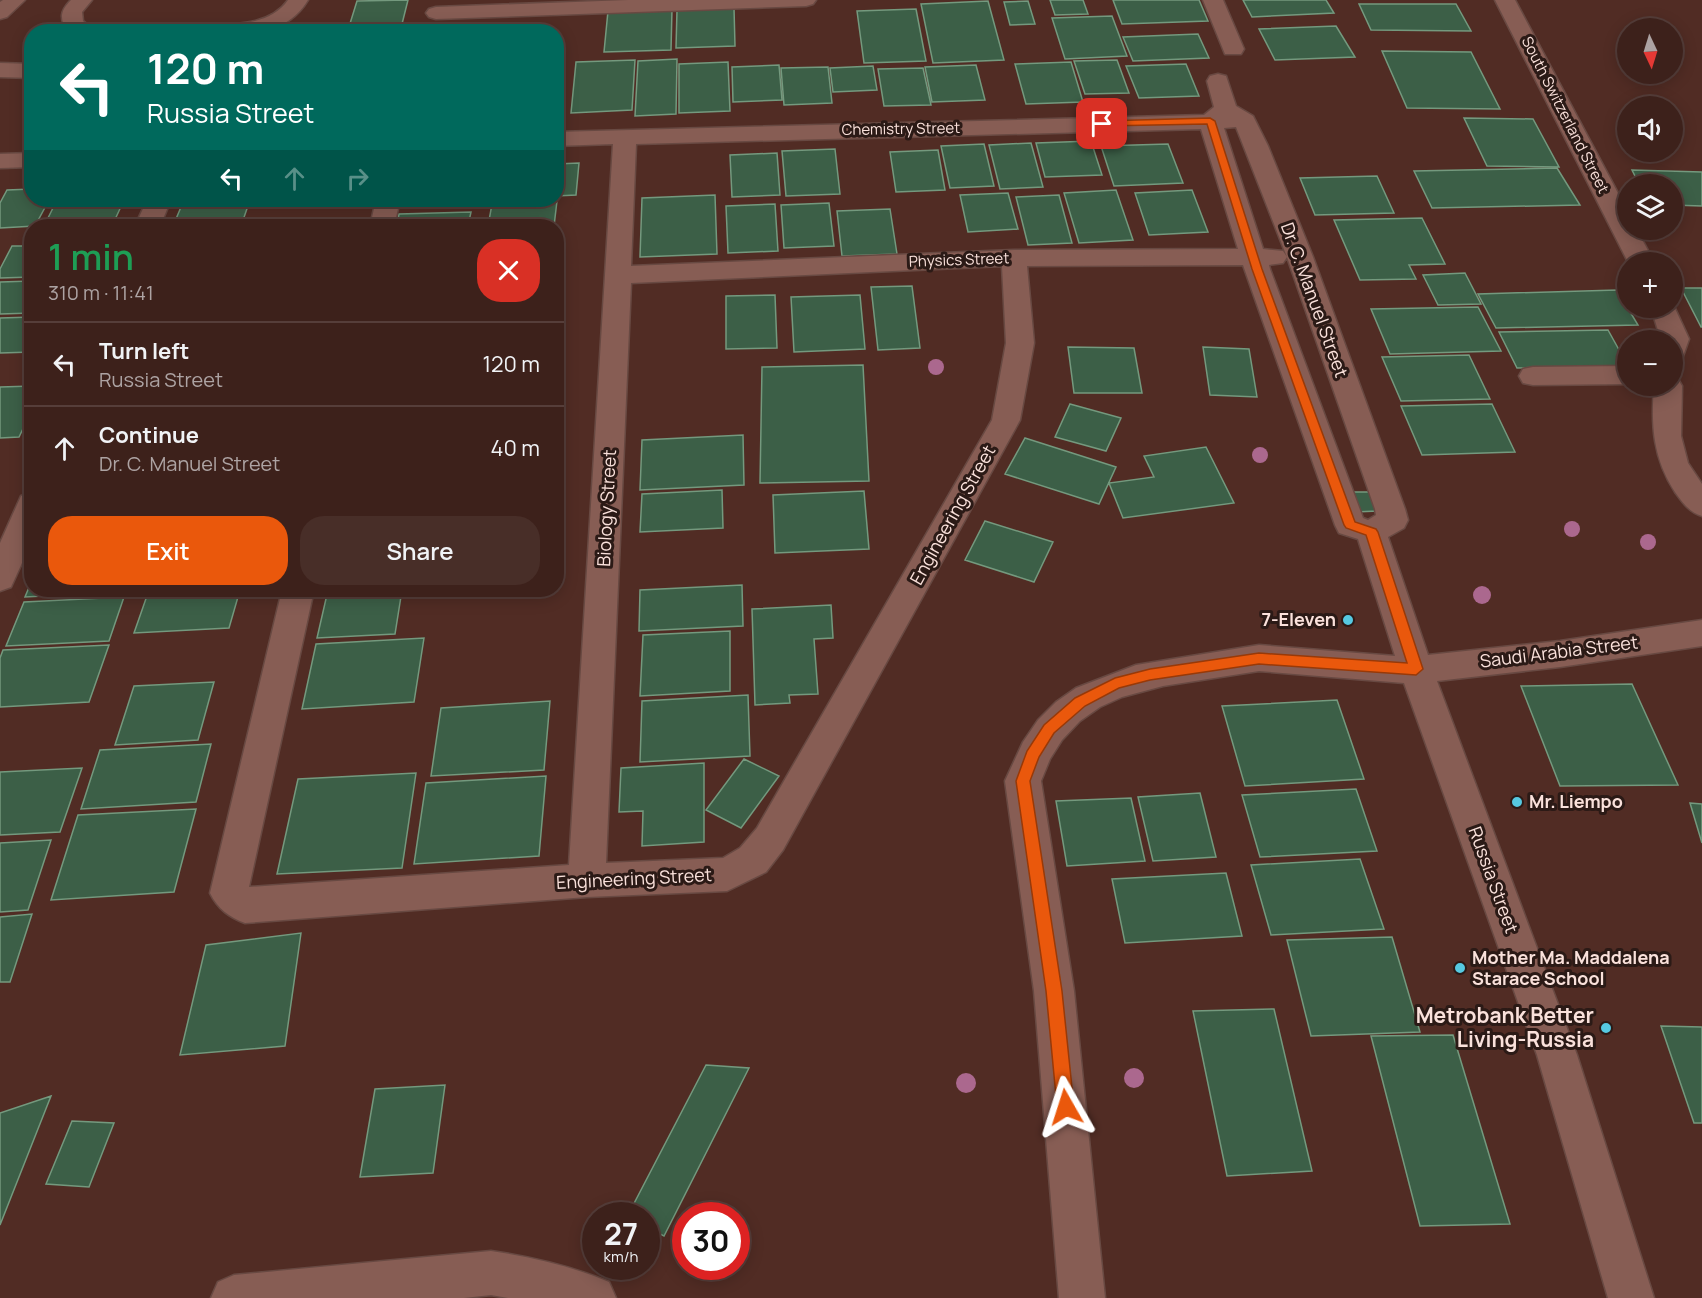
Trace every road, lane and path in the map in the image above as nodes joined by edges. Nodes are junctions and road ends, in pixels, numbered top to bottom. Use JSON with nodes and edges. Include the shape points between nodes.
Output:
{"nodes":[{"id":1,"x":15,"y":0,"type":"edge"},
{"id":2,"x":82,"y":0,"type":"edge"},
{"id":3,"x":298,"y":0,"type":"edge"},
{"id":4,"x":806,"y":0,"type":"edge"},
{"id":5,"x":1213,"y":0,"type":"edge"},
{"id":6,"x":1505,"y":0,"type":"edge"},
{"id":7,"x":666,"y":3,"type":"edge"},
{"id":8,"x":0,"y":13,"type":"edge"},
{"id":9,"x":435,"y":15,"type":"edge"},
{"id":10,"x":74,"y":24,"type":"edge"},
{"id":11,"x":265,"y":24,"type":"edge"},
{"id":12,"x":1233,"y":49,"type":"dead end"},
{"id":13,"x":0,"y":70,"type":"edge"},
{"id":14,"x":24,"y":71,"type":"edge"},
{"id":15,"x":1218,"y":81,"type":"dead end"},
{"id":16,"x":1227,"y":117,"type":"junction"},
{"id":17,"x":625,"y":136,"type":"junction"},
{"id":18,"x":564,"y":139,"type":"edge"},
{"id":19,"x":24,"y":160,"type":"edge"},
{"id":20,"x":0,"y":161,"type":"edge"},
{"id":21,"x":1636,"y":252,"type":"edge"},
{"id":22,"x":1254,"y":257,"type":"junction"},
{"id":23,"x":1299,"y":257,"type":"junction"},
{"id":24,"x":1014,"y":258,"type":"junction"},
{"id":25,"x":620,"y":275,"type":"junction"},
{"id":26,"x":1617,"y":375,"type":"edge"},
{"id":27,"x":1533,"y":376,"type":"dead end"},
{"id":28,"x":1668,"y":396,"type":"edge"},
{"id":29,"x":1702,"y":505,"type":"edge"},
{"id":30,"x":24,"y":523,"type":"edge"},
{"id":31,"x":1371,"y":532,"type":"junction"},
{"id":32,"x":0,"y":579,"type":"edge"},
{"id":33,"x":296,"y":597,"type":"edge"},
{"id":34,"x":1702,"y":633,"type":"edge"},
{"id":35,"x":1416,"y":669,"type":"junction"},
{"id":36,"x":587,"y":880,"type":"junction"},
{"id":37,"x":234,"y":1298,"type":"edge"},
{"id":38,"x":593,"y":1298,"type":"edge"},
{"id":39,"x":1082,"y":1298,"type":"edge"},
{"id":40,"x":1631,"y":1298,"type":"edge"}],
"edges":[{"from":1,"to":8,"type":"street"},
{"from":2,"to":10,"type":"street","via":[[72,11]]},
{"from":3,"to":11,"type":"street","via":[[296,7],[280,19]]},
{"from":4,"to":7,"type":"street"},
{"from":5,"to":12,"type":"street"},
{"from":6,"to":21,"type":"street","name":"South Switzerland Street"},
{"from":7,"to":9,"type":"street"},
{"from":13,"to":14,"type":"street"},
{"from":15,"to":16,"type":"street","name":"Dr. C. Manuel Street"},
{"from":16,"to":17,"type":"street","name":"Chemistry Street"},
{"from":16,"to":22,"type":"street","name":"Dr. C. Manuel Street"},
{"from":16,"to":23,"type":"street","name":"Dr. C. Manuel Street"},
{"from":17,"to":18,"type":"street","name":"Chemistry Street"},
{"from":17,"to":25,"type":"street","name":"Biology Street"},
{"from":19,"to":20,"type":"street"},
{"from":22,"to":23,"type":"street","name":"Physics Street"},
{"from":22,"to":24,"type":"street","name":"Physics Street"},
{"from":22,"to":31,"type":"street","name":"Dr. C. Manuel Street","via":[[1350,525]]},
{"from":23,"to":31,"type":"street","name":"Dr. C. Manuel Street","via":[[1394,520]]},
{"from":24,"to":25,"type":"street","name":"Physics Street"},
{"from":24,"to":36,"type":"street","name":"Engineering Street","via":[[1020,343],[1006,420],[770,839],[753,860],[727,874]]},
{"from":25,"to":36,"type":"street","name":"Biology Street"},
{"from":26,"to":27,"type":"street"},
{"from":28,"to":29,"type":"street","via":[[1666,442],[1674,465]]},
{"from":30,"to":32,"type":"street"},
{"from":31,"to":35,"type":"street","name":"Russia Street"},
{"from":33,"to":36,"type":"street","name":"Engineering Street","via":[[229,892],[235,900],[245,906]]},
{"from":34,"to":35,"type":"street","name":"Saudi Arabia Street"},
{"from":35,"to":39,"type":"street","name":"Saudi Arabia Street","via":[[1259,658],[1150,674],[1115,683],[1080,702],[1049,729],[1032,755],[1023,781],[1054,991]]},
{"from":35,"to":40,"type":"street","name":"Russia Street","via":[[1557,1055]]},
{"from":37,"to":38,"type":"street","via":[[491,1273],[537,1280]]}]}
